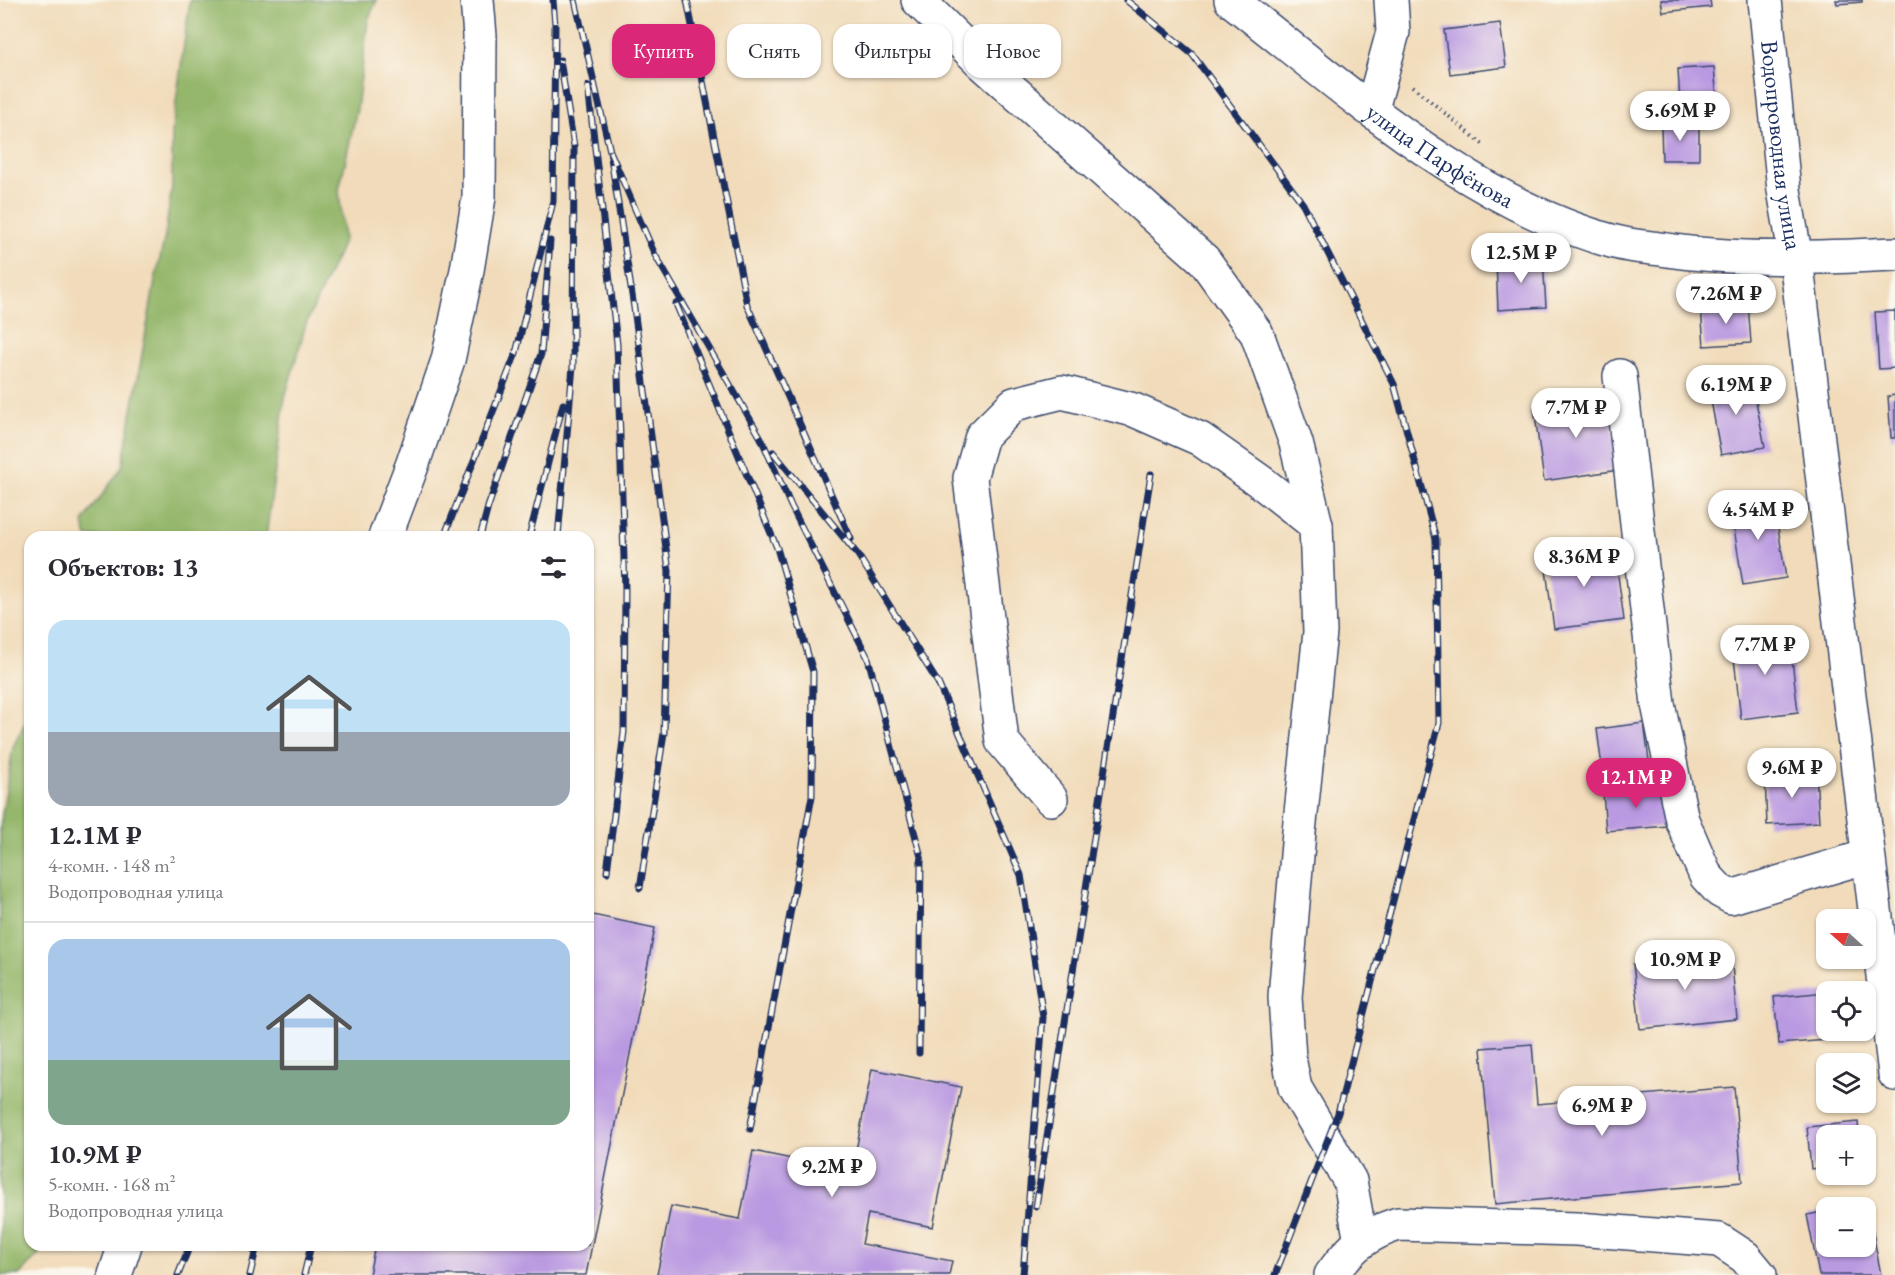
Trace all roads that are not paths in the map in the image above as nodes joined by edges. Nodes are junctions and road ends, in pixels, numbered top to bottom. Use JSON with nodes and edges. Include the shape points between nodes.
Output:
{"nodes":[{"id":1,"x":477,"y":0,"type":"edge"},
{"id":2,"x":918,"y":0,"type":"edge"},
{"id":3,"x":1231,"y":0,"type":"edge"},
{"id":4,"x":1391,"y":0,"type":"edge"},
{"id":5,"x":1765,"y":0,"type":"edge"},
{"id":6,"x":1372,"y":109,"type":"junction"},
{"id":7,"x":1895,"y":254,"type":"edge"},
{"id":8,"x":1796,"y":259,"type":"junction"},
{"id":9,"x":1620,"y":376,"type":"dead end"},
{"id":10,"x":1316,"y":525,"type":"junction"},
{"id":11,"x":387,"y":531,"type":"edge"},
{"id":12,"x":1051,"y":799,"type":"dead end"},
{"id":13,"x":1868,"y":856,"type":"junction"},
{"id":14,"x":1895,"y":1074,"type":"edge"},
{"id":15,"x":1361,"y":1242,"type":"junction"},
{"id":16,"x":123,"y":1251,"type":"edge"},
{"id":17,"x":115,"y":1275,"type":"edge"},
{"id":18,"x":1331,"y":1275,"type":"edge"},
{"id":19,"x":1760,"y":1275,"type":"edge"}],
"edges":[{"from":1,"to":11,"type":"street","via":[[479,196],[467,270],[448,360]]},
{"from":2,"to":10,"type":"street","via":[[982,63],[1204,260],[1257,334],[1296,443]]},
{"from":3,"to":6,"type":"street","name":"улица Парфёнова"},
{"from":4,"to":6,"type":"street","via":[[1393,32]]},
{"from":5,"to":8,"type":"street","name":"Водопроводная улица","via":[[1784,190]]},
{"from":6,"to":8,"type":"street","name":"улица Парфёнова","via":[[1485,187],[1546,219],[1616,242],[1694,254]]},
{"from":7,"to":8,"type":"street","name":"улица Парфёнова"},
{"from":8,"to":13,"type":"street","name":"Водопроводная улица"},
{"from":9,"to":13,"type":"street","via":[[1658,704],[1682,820],[1706,876],[1731,897]]},
{"from":10,"to":12,"type":"street","via":[[1200,439],[1134,410],[1062,392],[1014,404],[982,436],[970,478],[1002,741]]},
{"from":10,"to":15,"type":"street","via":[[1320,632],[1286,1007],[1289,1058],[1295,1088],[1350,1181]]},
{"from":13,"to":14,"type":"street","name":"Водопроводная улица"},
{"from":15,"to":18,"type":"street","via":[[1349,1250]]},
{"from":15,"to":19,"type":"street","via":[[1376,1231],[1398,1224],[1577,1229],[1707,1239],[1719,1240],[1744,1257]]},
{"from":16,"to":17,"type":"street"}]}
